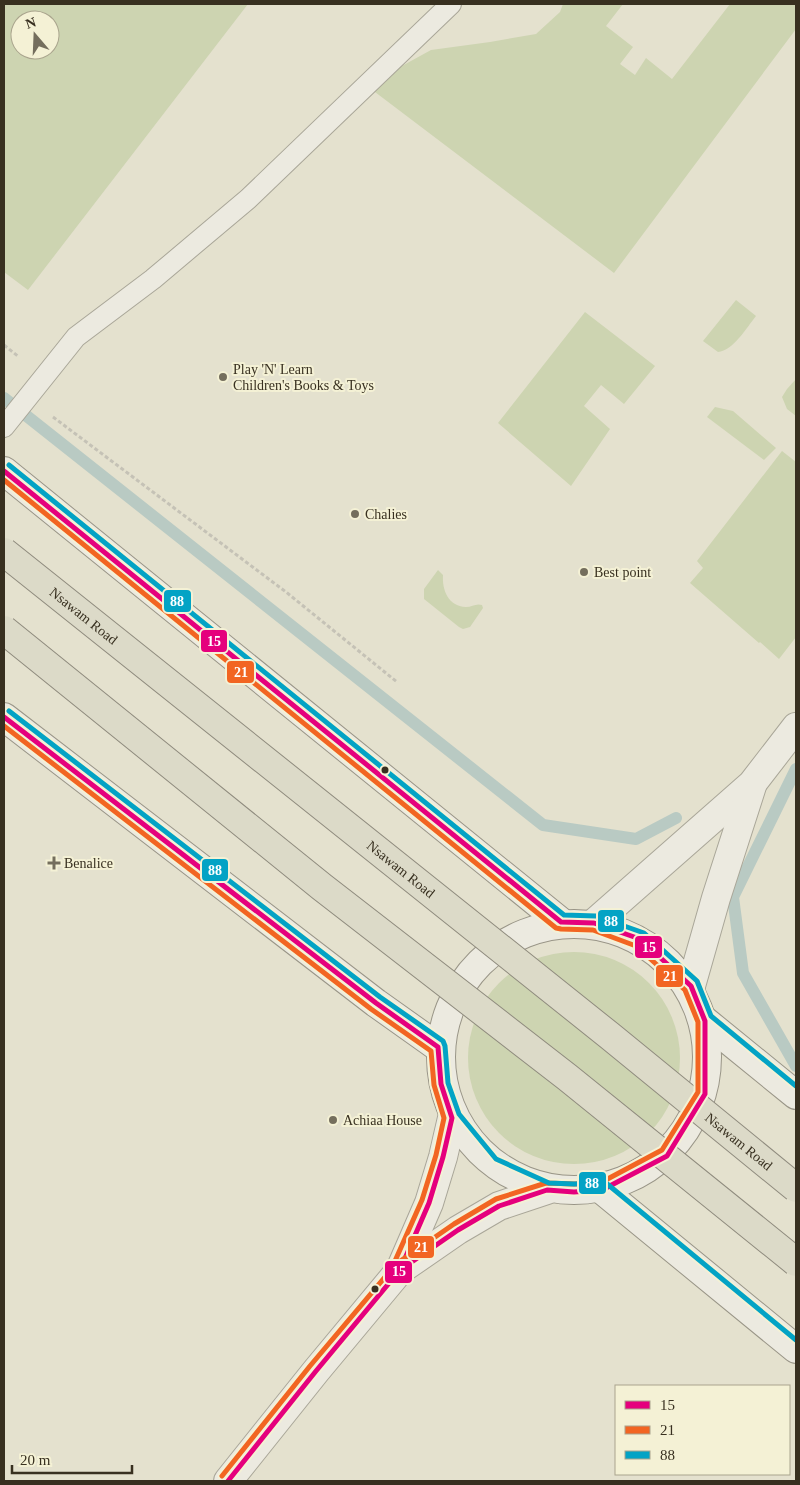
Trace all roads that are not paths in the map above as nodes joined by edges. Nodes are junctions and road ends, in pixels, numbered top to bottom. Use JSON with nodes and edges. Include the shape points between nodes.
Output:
{"nodes":[{"id":1,"x":451,"y":4,"type":"edge"},
{"id":2,"x":4,"y":427,"type":"edge"},
{"id":3,"x":4,"y":470,"type":"edge"},
{"id":4,"x":4,"y":552,"type":"edge"},
{"id":5,"x":4,"y":630,"type":"edge"},
{"id":6,"x":4,"y":717,"type":"edge"},
{"id":7,"x":796,"y":727,"type":"edge"},
{"id":8,"x":752,"y":784,"type":"junction"},
{"id":9,"x":561,"y":922,"type":"junction"},
{"id":10,"x":594,"y":923,"type":"junction"},
{"id":11,"x":691,"y":986,"type":"junction"},
{"id":12,"x":705,"y":1021,"type":"junction"},
{"id":13,"x":438,"y":1047,"type":"junction"},
{"id":14,"x":796,"y":1094,"type":"edge"},
{"id":15,"x":452,"y":1118,"type":"junction"},
{"id":16,"x":796,"y":1188,"type":"edge"},
{"id":17,"x":547,"y":1190,"type":"junction"},
{"id":18,"x":602,"y":1190,"type":"junction"},
{"id":19,"x":796,"y":1262,"type":"edge"},
{"id":20,"x":400,"y":1270,"type":"junction"},
{"id":21,"x":796,"y":1349,"type":"edge"},
{"id":22,"x":228,"y":1481,"type":"edge"}],
"edges":[{"from":1,"to":2,"type":"lane","via":[[248,199],[153,279],[76,337]]},
{"from":3,"to":9,"type":"main road"},
{"from":4,"to":16,"type":"highway","name":"Nsawam Road","bridge":true},
{"from":5,"to":19,"type":"highway","bridge":true},
{"from":6,"to":13,"type":"main road","via":[[376,1003]]},
{"from":7,"to":8,"type":"main road"},
{"from":8,"to":10,"type":"main road"},
{"from":8,"to":11,"type":"main road"},
{"from":9,"to":10,"type":"main road"},
{"from":9,"to":13,"type":"main road","via":[[501,943],[458,988]]},
{"from":10,"to":11,"type":"main road","via":[[640,938]]},
{"from":11,"to":12,"type":"main road"},
{"from":12,"to":14,"type":"main road"},
{"from":12,"to":18,"type":"main road","via":[[705,1094],[667,1156]]},
{"from":13,"to":15,"type":"main road","via":[[441,1084]]},
{"from":15,"to":17,"type":"main road","via":[[491,1164]]},
{"from":15,"to":20,"type":"main road","via":[[429,1203]]},
{"from":17,"to":18,"type":"main road"},
{"from":17,"to":20,"type":"main road","via":[[499,1206]]},
{"from":18,"to":21,"type":"main road"},
{"from":20,"to":22,"type":"main road"}]}
